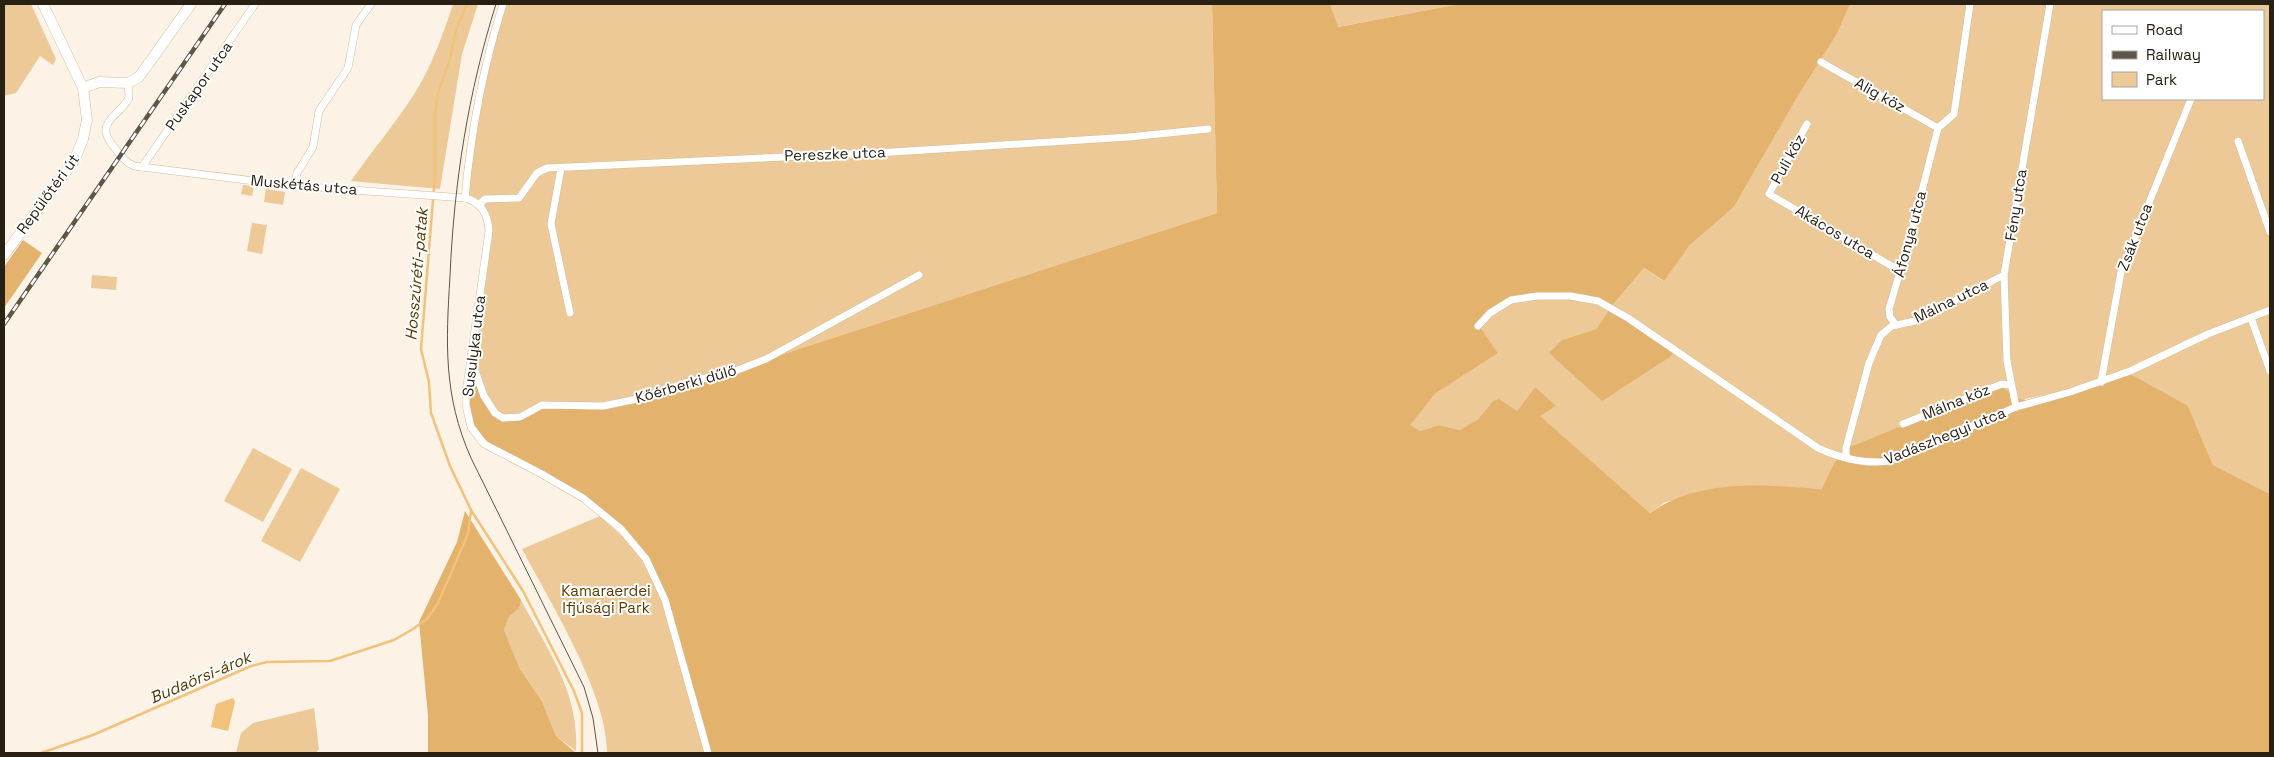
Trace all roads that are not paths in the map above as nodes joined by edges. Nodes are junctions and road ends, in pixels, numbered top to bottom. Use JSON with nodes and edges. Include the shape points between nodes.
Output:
{"nodes":[{"id":1,"x":43,"y":4,"type":"edge"},
{"id":2,"x":191,"y":4,"type":"edge"},
{"id":3,"x":256,"y":4,"type":"edge"},
{"id":4,"x":371,"y":4,"type":"edge"},
{"id":5,"x":502,"y":4,"type":"edge"},
{"id":6,"x":1970,"y":4,"type":"edge"},
{"id":7,"x":2050,"y":4,"type":"edge"},
{"id":8,"x":1821,"y":62,"type":"dead end"},
{"id":9,"x":128,"y":83,"type":"junction"},
{"id":10,"x":83,"y":88,"type":"junction"},
{"id":11,"x":2191,"y":100,"type":"edge"},
{"id":12,"x":1807,"y":124,"type":"dead end"},
{"id":13,"x":1938,"y":128,"type":"junction"},
{"id":14,"x":1208,"y":129,"type":"dead end"},
{"id":15,"x":2238,"y":141,"type":"dead end"},
{"id":16,"x":142,"y":167,"type":"junction"},
{"id":17,"x":561,"y":168,"type":"junction"},
{"id":18,"x":295,"y":186,"type":"junction"},
{"id":19,"x":1769,"y":194,"type":"joint"},
{"id":20,"x":465,"y":198,"type":"junction"},
{"id":21,"x":480,"y":204,"type":"junction"},
{"id":22,"x":2270,"y":232,"type":"edge"},
{"id":23,"x":4,"y":255,"type":"edge"},
{"id":24,"x":1900,"y":271,"type":"junction"},
{"id":25,"x":919,"y":275,"type":"dead end"},
{"id":26,"x":2004,"y":275,"type":"junction"},
{"id":27,"x":2270,"y":310,"type":"edge"},
{"id":28,"x":570,"y":313,"type":"dead end"},
{"id":29,"x":2251,"y":318,"type":"junction"},
{"id":30,"x":1896,"y":325,"type":"junction"},
{"id":31,"x":1478,"y":326,"type":"dead end"},
{"id":32,"x":471,"y":359,"type":"junction"},
{"id":33,"x":2270,"y":371,"type":"edge"},
{"id":34,"x":2101,"y":382,"type":"junction"},
{"id":35,"x":2010,"y":385,"type":"junction"},
{"id":36,"x":2016,"y":407,"type":"junction"},
{"id":37,"x":1902,"y":424,"type":"dead end"},
{"id":38,"x":1846,"y":457,"type":"junction"},
{"id":39,"x":708,"y":753,"type":"edge"}],
"edges":[{"from":1,"to":10,"type":"street","name":"Repülőtéri út"},
{"from":2,"to":9,"type":"street","via":[[148,67]]},
{"from":3,"to":16,"type":"street","name":"Puskapor utca"},
{"from":4,"to":18,"type":"street","via":[[356,25],[348,68],[316,117],[313,146],[297,173]]},
{"from":5,"to":20,"type":"street","via":[[476,112]]},
{"from":6,"to":13,"type":"street","name":"Áfonya utca","via":[[1954,114]]},
{"from":7,"to":26,"type":"street","name":"Fény utca"},
{"from":8,"to":13,"type":"street","name":"Alig köz"},
{"from":9,"to":10,"type":"street","via":[[99,82]]},
{"from":9,"to":16,"type":"street","via":[[129,98],[107,123],[105,130],[108,140],[125,161]]},
{"from":10,"to":23,"type":"street","name":"Repülőtéri út","via":[[87,120],[79,150]]},
{"from":11,"to":34,"type":"street","name":"Zsák utca","via":[[2121,272]]},
{"from":12,"to":19,"type":"street","name":"Puli köz"},
{"from":13,"to":24,"type":"street","name":"Áfonya utca"},
{"from":14,"to":17,"type":"street","name":"Pereszke utca","via":[[893,152]]},
{"from":15,"to":22,"type":"street"},
{"from":16,"to":18,"type":"street","name":"Muskétás utca"},
{"from":17,"to":21,"type":"street","name":"Pereszke utca","via":[[547,168],[537,173],[519,198],[485,199]]},
{"from":17,"to":28,"type":"street","via":[[551,224]]},
{"from":18,"to":20,"type":"street","name":"Muskétás utca"},
{"from":19,"to":24,"type":"street","name":"Akácos utca"},
{"from":20,"to":21,"type":"street"},
{"from":21,"to":32,"type":"street","name":"Susulyka utca","via":[[487,216],[488,231]]},
{"from":24,"to":30,"type":"street","name":"Áfonya utca","via":[[1889,309]]},
{"from":25,"to":32,"type":"street","name":"Kőérberki dűlő","via":[[766,359],[735,372],[681,384],[661,394],[603,406],[542,405],[520,417],[503,418],[484,396]]},
{"from":26,"to":30,"type":"street","name":"Málna utca","via":[[1915,321]]},
{"from":26,"to":35,"type":"street","name":"Fény utca"},
{"from":27,"to":29,"type":"street","name":"Vadászhegyi utca"},
{"from":29,"to":33,"type":"street"},
{"from":29,"to":34,"type":"street","name":"Vadászhegyi utca"},
{"from":30,"to":38,"type":"street","via":[[1876,341]]},
{"from":31,"to":38,"type":"street","name":"Vadászhegyi utca","via":[[1501,305],[1522,297],[1570,296],[1598,301],[1810,444]]},
{"from":32,"to":39,"type":"street","name":"Susulyka utca","via":[[466,405],[471,427],[478,437],[491,448],[582,498],[621,529],[646,559],[665,600]]},
{"from":34,"to":36,"type":"street","name":"Vadászhegyi utca"},
{"from":35,"to":36,"type":"street","name":"Fény utca"},
{"from":35,"to":37,"type":"street","name":"Málna köz","via":[[1989,388]]},
{"from":36,"to":38,"type":"street","name":"Vadászhegyi utca","via":[[1888,462]]}]}
